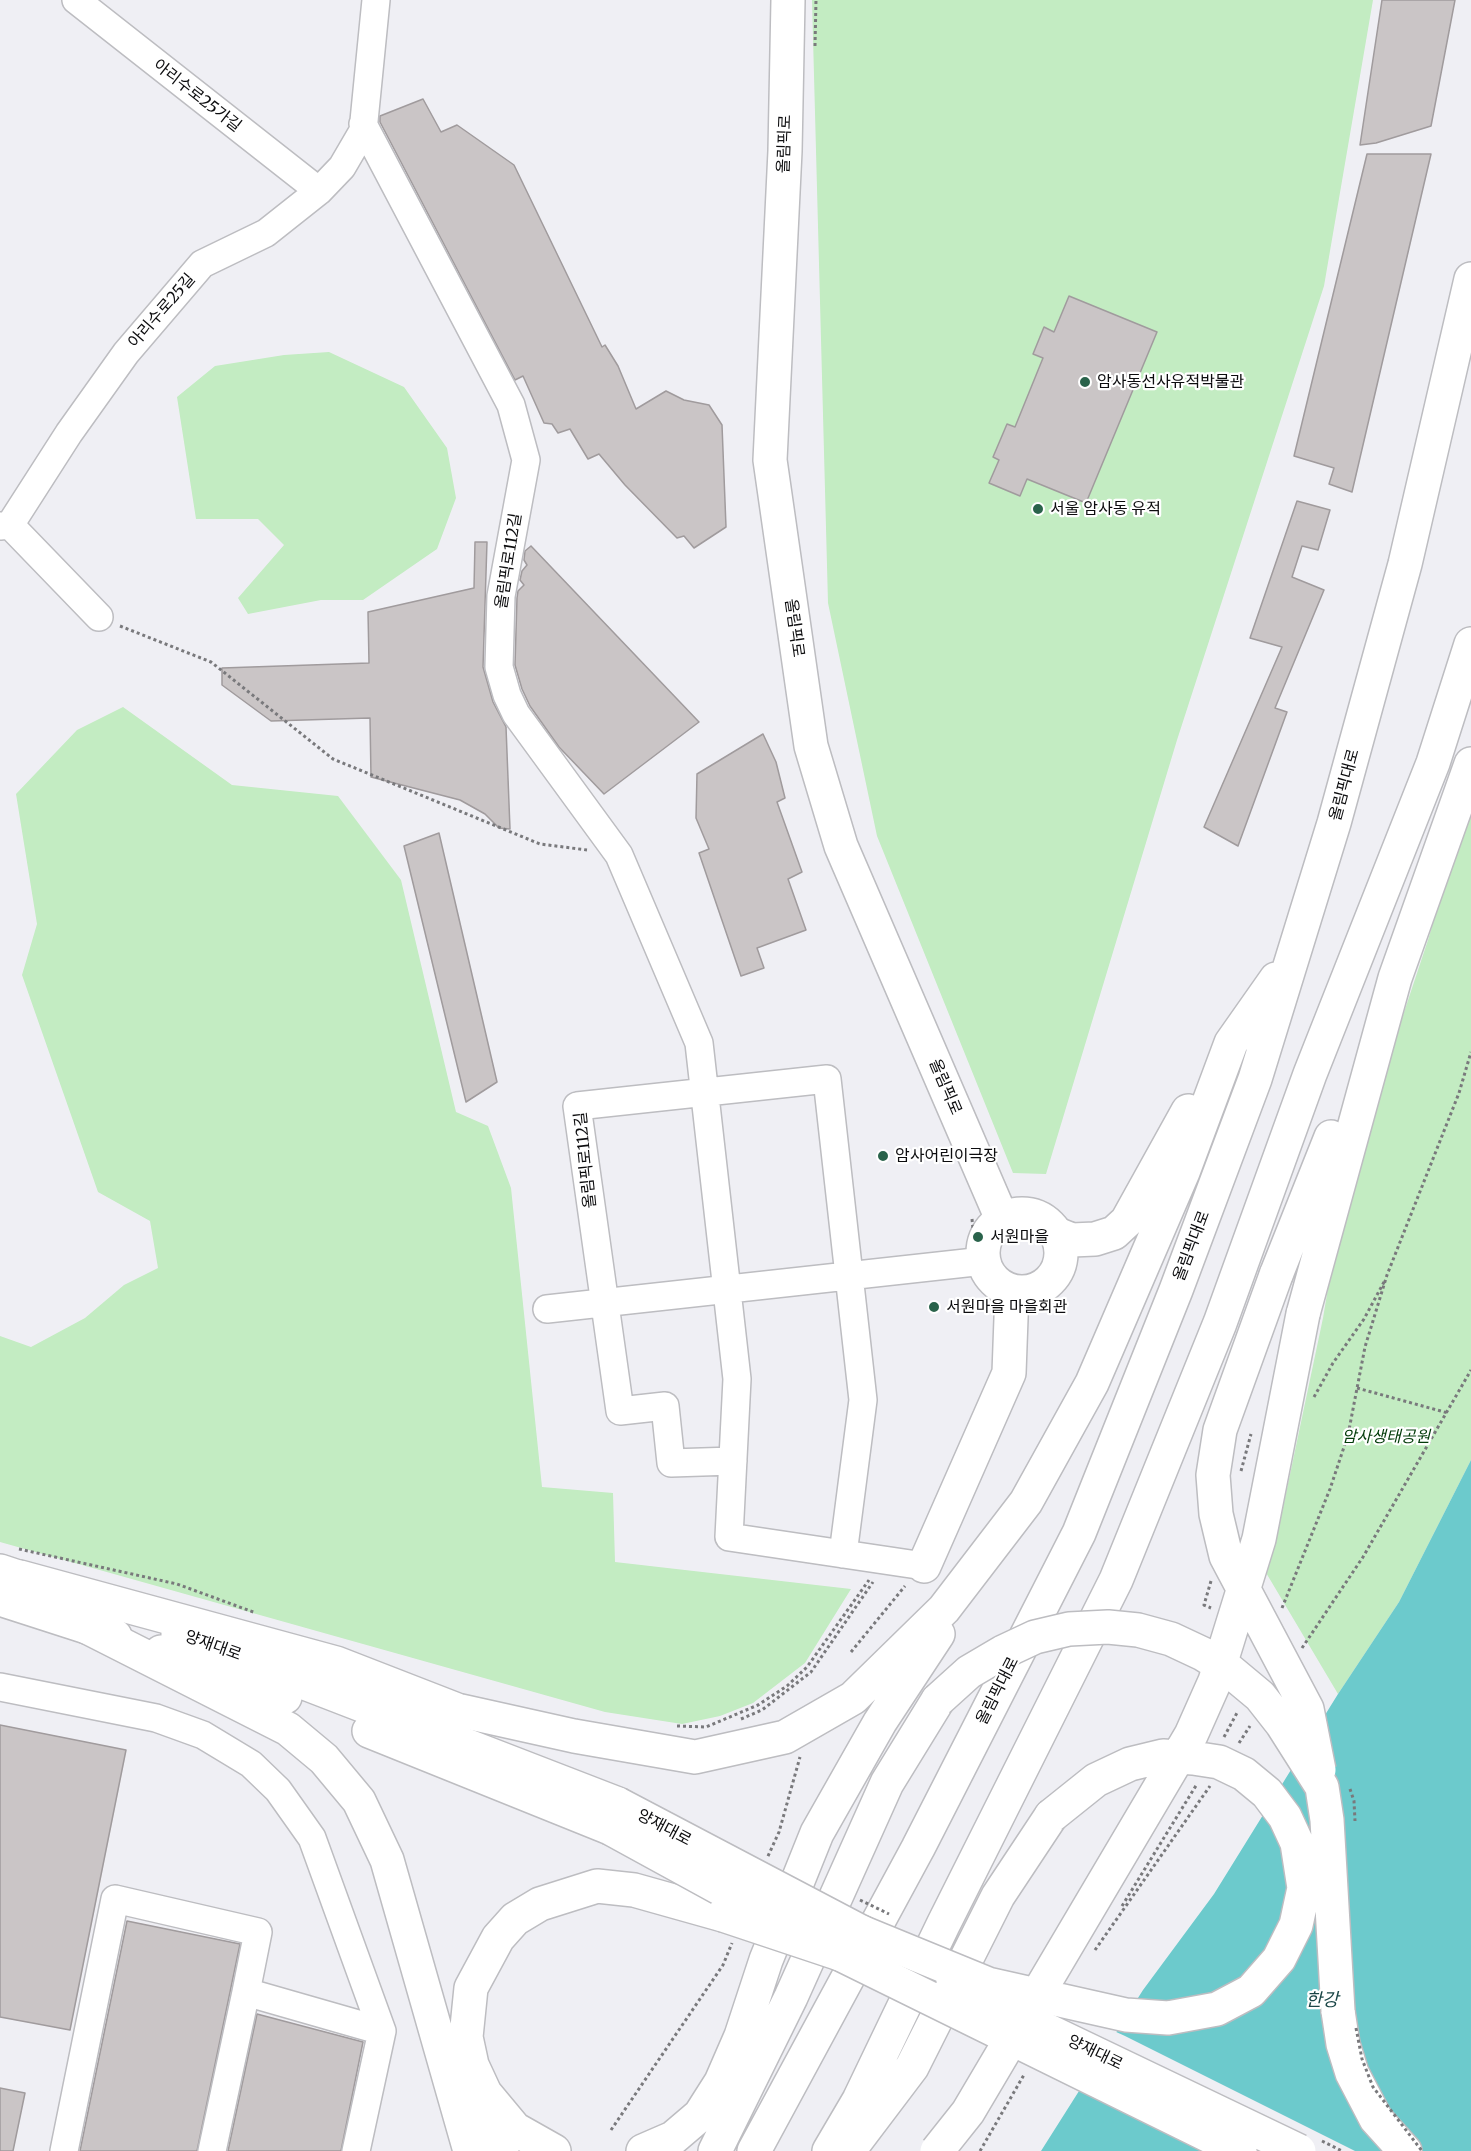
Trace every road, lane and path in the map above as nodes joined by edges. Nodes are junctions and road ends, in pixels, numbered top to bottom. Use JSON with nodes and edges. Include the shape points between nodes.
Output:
{"nodes":[{"id":1,"x":76,"y":0,"type":"edge"},
{"id":2,"x":376,"y":0,"type":"edge"},
{"id":3,"x":788,"y":0,"type":"edge"},
{"id":4,"x":816,"y":0,"type":"edge"},
{"id":5,"x":814,"y":55,"type":"dead end"},
{"id":6,"x":363,"y":124,"type":"junction"},
{"id":7,"x":319,"y":192,"type":"junction"},
{"id":8,"x":1471,"y":279,"type":"edge"},
{"id":9,"x":5,"y":526,"type":"edge"},
{"id":10,"x":99,"y":617,"type":"joint"},
{"id":11,"x":1471,"y":644,"type":"edge"},
{"id":12,"x":1471,"y":764,"type":"edge"},
{"id":13,"x":619,"y":855,"type":"junction"},
{"id":14,"x":1294,"y":953,"type":"junction"},
{"id":15,"x":1395,"y":978,"type":"junction"},
{"id":16,"x":1231,"y":1043,"type":"junction"},
{"id":17,"x":705,"y":1092,"type":"junction"},
{"id":18,"x":997,"y":1206,"type":"junction"},
{"id":19,"x":1057,"y":1234,"type":"junction"},
{"id":20,"x":981,"y":1262,"type":"junction"},
{"id":21,"x":1387,"y":1275,"type":"dead end"},
{"id":22,"x":848,"y":1276,"type":"junction"},
{"id":23,"x":728,"y":1290,"type":"junction"},
{"id":24,"x":1012,"y":1292,"type":"junction"},
{"id":25,"x":604,"y":1303,"type":"junction"},
{"id":26,"x":547,"y":1310,"type":"dead end"},
{"id":27,"x":1357,"y":1388,"type":"dead end"},
{"id":28,"x":1313,"y":1399,"type":"dead end"},
{"id":29,"x":1448,"y":1413,"type":"dead end"},
{"id":30,"x":733,"y":1461,"type":"junction"},
{"id":31,"x":843,"y":1554,"type":"junction"},
{"id":32,"x":886,"y":1560,"type":"junction"},
{"id":33,"x":983,"y":1560,"type":"junction"},
{"id":34,"x":924,"y":1566,"type":"junction"},
{"id":35,"x":8,"y":1573,"type":"edge"},
{"id":36,"x":265,"y":1616,"type":"dead end"},
{"id":37,"x":87,"y":1627,"type":"junction"},
{"id":38,"x":851,"y":1652,"type":"dead end"},
{"id":39,"x":0,"y":1687,"type":"edge"},
{"id":40,"x":731,"y":1724,"type":"dead end"},
{"id":41,"x":673,"y":1726,"type":"dead end"},
{"id":42,"x":801,"y":1753,"type":"dead end"},
{"id":43,"x":1322,"y":1787,"type":"junction"},
{"id":44,"x":614,"y":1816,"type":"junction"},
{"id":45,"x":766,"y":1863,"type":"dead end"},
{"id":46,"x":736,"y":1935,"type":"dead end"},
{"id":47,"x":851,"y":1943,"type":"junction"},
{"id":48,"x":246,"y":1992,"type":"junction"},
{"id":49,"x":382,"y":2031,"type":"junction"},
{"id":50,"x":441,"y":2052,"type":"junction"},
{"id":51,"x":611,"y":2130,"type":"dead end"},
{"id":52,"x":64,"y":2151,"type":"edge"},
{"id":53,"x":212,"y":2151,"type":"edge"},
{"id":54,"x":356,"y":2151,"type":"edge"},
{"id":55,"x":470,"y":2151,"type":"edge"},
{"id":56,"x":502,"y":2151,"type":"edge"},
{"id":57,"x":554,"y":2151,"type":"edge"},
{"id":58,"x":643,"y":2151,"type":"edge"},
{"id":59,"x":715,"y":2151,"type":"edge"},
{"id":60,"x":754,"y":2151,"type":"edge"},
{"id":61,"x":829,"y":2151,"type":"edge"},
{"id":62,"x":849,"y":2151,"type":"edge"},
{"id":63,"x":938,"y":2151,"type":"edge"},
{"id":64,"x":1240,"y":2151,"type":"edge"},
{"id":65,"x":1299,"y":2151,"type":"edge"},
{"id":66,"x":1405,"y":2151,"type":"edge"}],
"edges":[{"from":1,"to":7,"type":"street","name":"아리수로25가길"},
{"from":2,"to":6,"type":"street","name":"아리수로25길"},
{"from":3,"to":18,"type":"main road","name":"올림픽로","via":[[770,460],[811,746],[841,846]]},
{"from":4,"to":5,"type":"path"},
{"from":6,"to":7,"type":"street","name":"아리수로25길","via":[[363,131],[342,167]]},
{"from":6,"to":13,"type":"street","name":"올림픽로112길","via":[[511,405],[526,460],[501,596],[499,667],[507,694],[516,714]]},
{"from":7,"to":9,"type":"street","name":"아리수로25길","via":[[266,233],[202,264],[126,353]]},
{"from":8,"to":14,"type":"main road","name":"올림픽대로","via":[[1405,564]]},
{"from":9,"to":10,"type":"street","name":"아리수로25길"},
{"from":10,"to":13,"type":"path","via":[[211,662],[333,759],[540,844]]},
{"from":11,"to":61,"type":"main road","via":[[1432,763],[1310,1074],[1220,1323],[1116,1580],[859,2100]]},
{"from":12,"to":15,"type":"main road"},
{"from":13,"to":17,"type":"street","name":"올림픽로112길","via":[[699,1043]]},
{"from":14,"to":16,"type":"main road"},
{"from":14,"to":60,"type":"main road","name":"올림픽대로","via":[[1251,1090],[1079,1533],[918,1848]]},
{"from":15,"to":43,"type":"main road","bridge":true,"via":[[1276,1275],[1220,1430],[1213,1475],[1216,1514],[1226,1556],[1307,1709]]},
{"from":15,"to":63,"type":"main road","bridge":true,"via":[[1303,1314],[1259,1539],[1215,1681],[1196,1724],[968,2112]]},
{"from":16,"to":19,"type":"main road","via":[[1200,1090],[1127,1221],[1114,1233],[1095,1239],[1072,1240]]},
{"from":16,"to":33,"type":"main road","via":[[1183,1172],[1092,1383],[1026,1502]]},
{"from":17,"to":22,"type":"street","name":"올림픽로112길","via":[[827,1079]]},
{"from":17,"to":23,"type":"street","name":"올림픽로112길"},
{"from":17,"to":25,"type":"street","name":"올림픽로112길","via":[[577,1106]]},
{"from":18,"to":19,"type":"main road","via":[[1039,1218]]},
{"from":18,"to":20,"type":"main road"},
{"from":18,"to":20,"type":"path","via":[[972,1207]]},
{"from":19,"to":24,"type":"main road","via":[[1061,1259],[1050,1281],[1028,1292]]},
{"from":20,"to":22,"type":"street"},
{"from":20,"to":24,"type":"main road","via":[[994,1280]]},
{"from":21,"to":28,"type":"path"},
{"from":22,"to":23,"type":"street"},
{"from":22,"to":31,"type":"street","name":"올림픽로112길","via":[[863,1400]]},
{"from":23,"to":25,"type":"street"},
{"from":23,"to":30,"type":"street","name":"올림픽로112길","via":[[737,1379]]},
{"from":24,"to":34,"type":"main road","via":[[1009,1373]]},
{"from":25,"to":26,"type":"street"},
{"from":25,"to":30,"type":"street","name":"올림픽로112길","via":[[620,1411],[665,1406],[670,1463]]},
{"from":27,"to":29,"type":"path"},
{"from":30,"to":31,"type":"street","name":"올림픽로112길","via":[[729,1537]]},
{"from":31,"to":32,"type":"street","name":"올림픽로112길"},
{"from":32,"to":34,"type":"street","name":"올림픽로112길"},
{"from":32,"to":40,"type":"path","via":[[811,1672],[762,1710]]},
{"from":32,"to":41,"type":"path","via":[[807,1667],[787,1686],[758,1705],[706,1727]]},
{"from":33,"to":35,"type":"main road","via":[[944,1609],[853,1698],[785,1737],[695,1757],[457,1710],[336,1663]]},
{"from":33,"to":58,"type":"main road","via":[[879,1722],[813,1844],[721,2082],[700,2115],[673,2138]]},
{"from":34,"to":38,"type":"path"},
{"from":35,"to":36,"type":"path","via":[[177,1584]]},
{"from":35,"to":37,"type":"main road","name":"양재대로"},
{"from":35,"to":44,"type":"main road","name":"양재대로","via":[[241,1656]]},
{"from":37,"to":44,"type":"main road","name":"양재대로"},
{"from":37,"to":50,"type":"main road","via":[[288,1729],[340,1776],[359,1801],[387,1860]]},
{"from":39,"to":49,"type":"street","via":[[156,1718],[203,1736],[250,1764],[278,1790],[312,1838]]},
{"from":42,"to":45,"type":"path"},
{"from":43,"to":59,"type":"main road","bridge":true,"via":[[1260,1696],[1203,1654],[1171,1639],[1108,1627],[1069,1629],[1035,1637],[969,1672],[938,1700],[887,1783],[791,1997]]},
{"from":43,"to":66,"type":"main road","bridge":true,"via":[[1343,2044],[1352,2073],[1376,2119]]},
{"from":44,"to":47,"type":"main road","name":"양재대로","bridge":true},
{"from":46,"to":51,"type":"path","via":[[723,1965]]},
{"from":47,"to":57,"type":"main road","bridge":true,"via":[[646,1893],[597,1886],[540,1904],[515,1919],[498,1938],[471,1988],[466,2037],[472,2065],[485,2093],[515,2129]]},
{"from":47,"to":62,"type":"main road","bridge":true,"via":[[988,1984],[1136,2016],[1168,2018],[1216,2009],[1251,1991],[1279,1959],[1296,1925],[1304,1888],[1297,1843],[1267,1792],[1244,1773],[1219,1761],[1163,1756],[1130,1764],[1096,1780],[1051,1816],[998,1896],[912,2067]]},
{"from":47,"to":64,"type":"main road","name":"양재대로","bridge":true},
{"from":47,"to":65,"type":"main road","name":"양재대로","bridge":true,"via":[[1038,2026]]},
{"from":48,"to":49,"type":"street"},
{"from":48,"to":52,"type":"street","via":[[258,1932],[116,1899]]},
{"from":48,"to":53,"type":"street"},
{"from":49,"to":54,"type":"street"},
{"from":50,"to":55,"type":"main road"},
{"from":50,"to":56,"type":"main road"}]}
